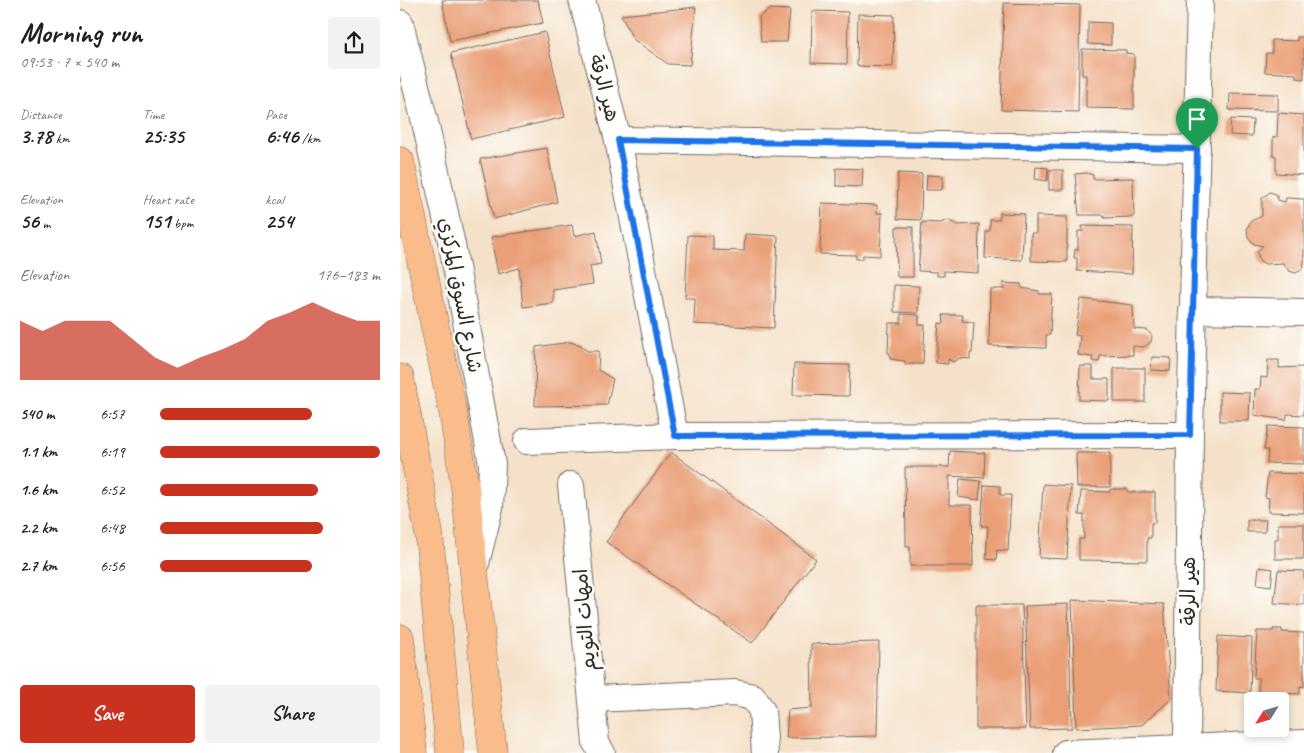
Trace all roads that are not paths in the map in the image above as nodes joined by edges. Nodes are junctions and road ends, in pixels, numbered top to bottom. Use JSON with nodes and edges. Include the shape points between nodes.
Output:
{"nodes":[{"id":1,"x":582,"y":0,"type":"edge"},
{"id":2,"x":1200,"y":0,"type":"edge"},
{"id":3,"x":400,"y":23,"type":"edge"},
{"id":4,"x":618,"y":140,"type":"junction"},
{"id":5,"x":1197,"y":149,"type":"junction"},
{"id":6,"x":400,"y":161,"type":"edge"},
{"id":7,"x":1192,"y":310,"type":"junction"},
{"id":8,"x":1304,"y":312,"type":"edge"},
{"id":9,"x":400,"y":378,"type":"edge"},
{"id":10,"x":1190,"y":435,"type":"junction"},
{"id":11,"x":675,"y":436,"type":"junction"},
{"id":12,"x":527,"y":441,"type":"dead end"},
{"id":13,"x":571,"y":485,"type":"dead end"},
{"id":14,"x":474,"y":570,"type":"junction"},
{"id":15,"x":400,"y":643,"type":"edge"},
{"id":16,"x":592,"y":699,"type":"junction"},
{"id":17,"x":489,"y":705,"type":"junction"},
{"id":18,"x":1304,"y":744,"type":"edge"},
{"id":19,"x":1187,"y":747,"type":"junction"},
{"id":20,"x":412,"y":750,"type":"edge"},
{"id":21,"x":450,"y":753,"type":"edge"},
{"id":22,"x":493,"y":753,"type":"edge"},
{"id":23,"x":506,"y":753,"type":"edge"},
{"id":24,"x":602,"y":753,"type":"edge"},
{"id":25,"x":765,"y":753,"type":"edge"},
{"id":26,"x":1066,"y":753,"type":"edge"}],
"edges":[{"from":1,"to":4,"type":"street","name":"هير الرقة"},
{"from":2,"to":5,"type":"street","name":"هير الرقة"},
{"from":3,"to":14,"type":"street","name":"شارع السوق المركزي","via":[[452,245],[492,464],[490,507]]},
{"from":4,"to":5,"type":"street"},
{"from":4,"to":11,"type":"street","name":"هير الرقة"},
{"from":5,"to":7,"type":"street","name":"هير الرقة"},
{"from":6,"to":14,"type":"main road","name":"شارع السوق المركزي","via":[[453,412]]},
{"from":7,"to":8,"type":"street"},
{"from":7,"to":10,"type":"street","name":"هير الرقة"},
{"from":9,"to":21,"type":"main road","via":[[429,534]]},
{"from":10,"to":11,"type":"street"},
{"from":10,"to":19,"type":"street","name":"هير الرقة"},
{"from":11,"to":12,"type":"street"},
{"from":13,"to":16,"type":"street","name":"امهات التويم"},
{"from":14,"to":17,"type":"main road","name":"شارع السوق المركزي"},
{"from":15,"to":20,"type":"main road"},
{"from":16,"to":24,"type":"street","name":"امهات التويم","via":[[596,743]]},
{"from":16,"to":25,"type":"street","via":[[735,693],[753,697],[762,711]]},
{"from":17,"to":22,"type":"main road","name":"شارع السوق المركزي"},
{"from":17,"to":23,"type":"main road"},
{"from":18,"to":19,"type":"street"},
{"from":19,"to":26,"type":"street"}]}
